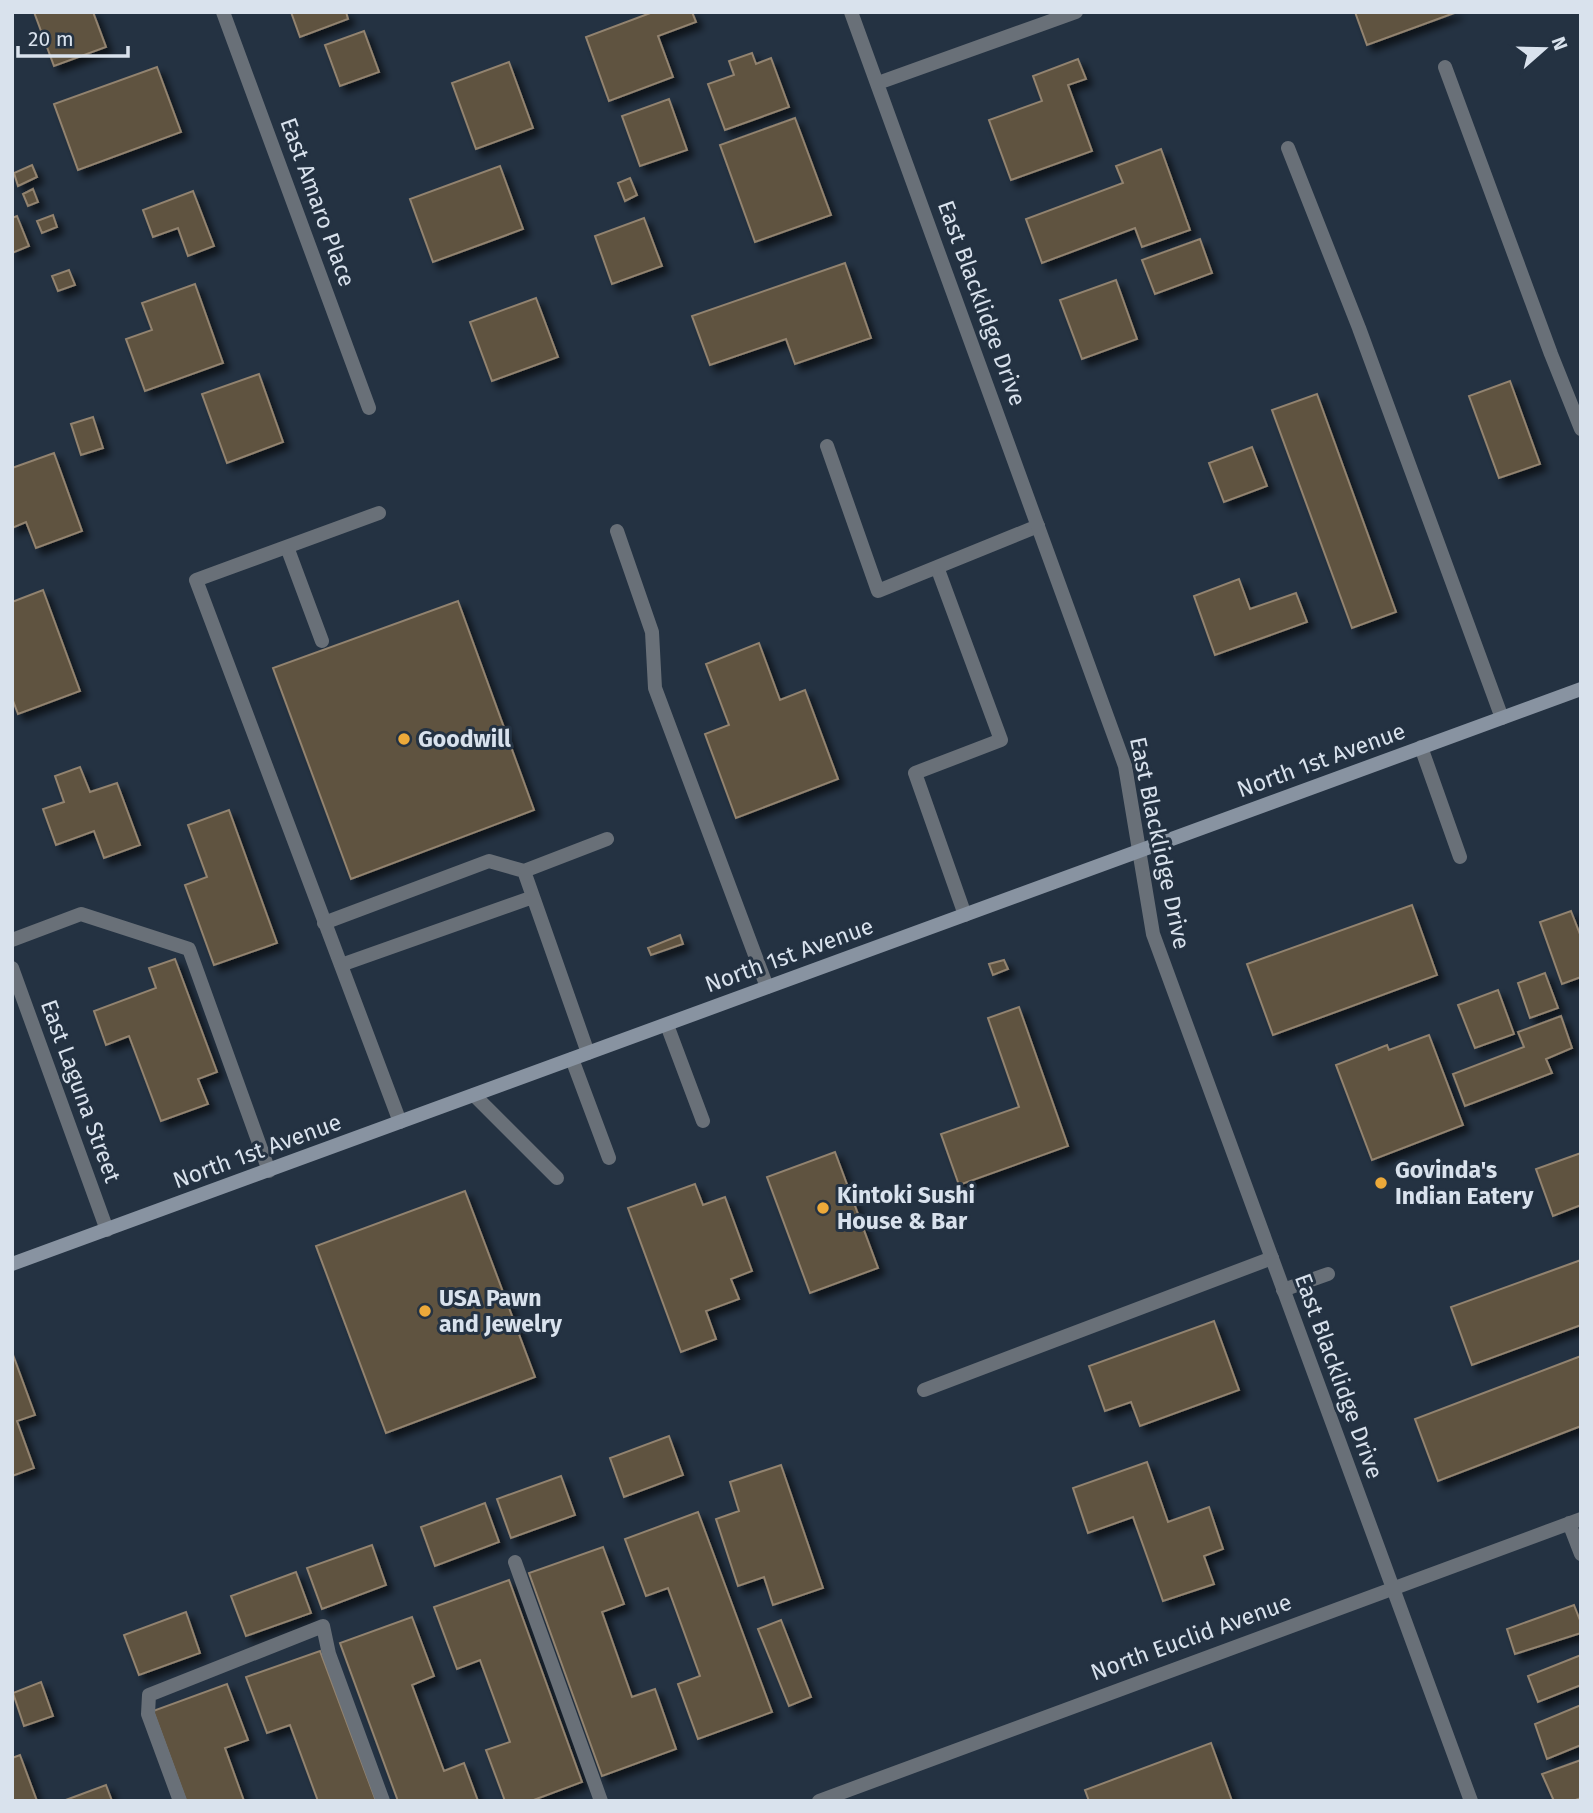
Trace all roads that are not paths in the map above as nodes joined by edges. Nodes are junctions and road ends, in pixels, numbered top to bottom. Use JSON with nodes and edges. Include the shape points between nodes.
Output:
{"nodes":[{"id":1,"x":223,"y":12,"type":"edge"},
{"id":2,"x":851,"y":12,"type":"edge"},
{"id":3,"x":1076,"y":12,"type":"edge"},
{"id":4,"x":1445,"y":67,"type":"dead end"},
{"id":5,"x":878,"y":83,"type":"junction"},
{"id":6,"x":1288,"y":148,"type":"dead end"},
{"id":7,"x":369,"y":408,"type":"dead end"},
{"id":8,"x":1581,"y":429,"type":"edge"},
{"id":9,"x":827,"y":446,"type":"dead end"},
{"id":10,"x":379,"y":513,"type":"dead end"},
{"id":11,"x":1038,"y":526,"type":"junction"},
{"id":12,"x":617,"y":531,"type":"dead end"},
{"id":13,"x":287,"y":547,"type":"junction"},
{"id":14,"x":937,"y":567,"type":"junction"},
{"id":15,"x":322,"y":641,"type":"dead end"},
{"id":16,"x":1581,"y":689,"type":"edge"},
{"id":17,"x":1502,"y":718,"type":"junction"},
{"id":18,"x":1421,"y":747,"type":"junction"},
{"id":19,"x":607,"y":839,"type":"dead end"},
{"id":20,"x":1139,"y":850,"type":"junction"},
{"id":21,"x":1460,"y":857,"type":"dead end"},
{"id":22,"x":524,"y":871,"type":"junction"},
{"id":23,"x":533,"y":897,"type":"junction"},
{"id":24,"x":965,"y":915,"type":"junction"},
{"id":25,"x":324,"y":923,"type":"junction"},
{"id":26,"x":12,"y":940,"type":"edge"},
{"id":27,"x":341,"y":965,"type":"junction"},
{"id":28,"x":12,"y":968,"type":"edge"},
{"id":29,"x":767,"y":987,"type":"junction"},
{"id":30,"x":16,"y":993,"type":"edge"},
{"id":31,"x":667,"y":1024,"type":"junction"},
{"id":32,"x":588,"y":1053,"type":"junction"},
{"id":33,"x":572,"y":1059,"type":"junction"},
{"id":34,"x":474,"y":1096,"type":"junction"},
{"id":35,"x":703,"y":1121,"type":"dead end"},
{"id":36,"x":400,"y":1122,"type":"junction"},
{"id":37,"x":609,"y":1158,"type":"dead end"},
{"id":38,"x":269,"y":1171,"type":"junction"},
{"id":39,"x":557,"y":1178,"type":"dead end"},
{"id":40,"x":107,"y":1230,"type":"junction"},
{"id":41,"x":1272,"y":1258,"type":"junction"},
{"id":42,"x":12,"y":1264,"type":"edge"},
{"id":43,"x":1328,"y":1274,"type":"dead end"},
{"id":44,"x":1283,"y":1290,"type":"junction"},
{"id":45,"x":924,"y":1391,"type":"dead end"},
{"id":46,"x":1575,"y":1521,"type":"edge"},
{"id":47,"x":1581,"y":1554,"type":"edge"},
{"id":48,"x":515,"y":1562,"type":"dead end"},
{"id":49,"x":1392,"y":1587,"type":"junction"},
{"id":50,"x":180,"y":1801,"type":"edge"},
{"id":51,"x":383,"y":1801,"type":"edge"},
{"id":52,"x":601,"y":1801,"type":"edge"},
{"id":53,"x":819,"y":1801,"type":"edge"},
{"id":54,"x":1471,"y":1801,"type":"edge"}],
"edges":[{"from":1,"to":7,"type":"street","name":"East Amaro Place"},
{"from":2,"to":5,"type":"street","name":"East Blacklidge Drive"},
{"from":3,"to":5,"type":"street"},
{"from":4,"to":8,"type":"street"},
{"from":5,"to":11,"type":"street","name":"East Blacklidge Drive"},
{"from":6,"to":17,"type":"street"},
{"from":9,"to":14,"type":"street","via":[[878,591]]},
{"from":10,"to":13,"type":"street"},
{"from":11,"to":14,"type":"street"},
{"from":11,"to":20,"type":"street","name":"East Blacklidge Drive","via":[[1125,766]]},
{"from":12,"to":29,"type":"street","via":[[652,632],[655,688]]},
{"from":13,"to":15,"type":"street"},
{"from":13,"to":25,"type":"street","via":[[196,580]]},
{"from":14,"to":24,"type":"street","via":[[1001,740],[915,774]]},
{"from":16,"to":17,"type":"main road","name":"North 1st Avenue"},
{"from":17,"to":18,"type":"main road","name":"North 1st Avenue"},
{"from":18,"to":20,"type":"main road","name":"North 1st Avenue"},
{"from":18,"to":21,"type":"street"},
{"from":19,"to":22,"type":"street"},
{"from":20,"to":24,"type":"main road","name":"North 1st Avenue"},
{"from":20,"to":41,"type":"street","name":"East Blacklidge Drive","via":[[1153,934]]},
{"from":22,"to":23,"type":"street"},
{"from":22,"to":25,"type":"street","via":[[489,862]]},
{"from":23,"to":27,"type":"street"},
{"from":23,"to":32,"type":"street"},
{"from":24,"to":29,"type":"main road","name":"North 1st Avenue"},
{"from":25,"to":27,"type":"street"},
{"from":26,"to":38,"type":"street","via":[[81,914],[189,949]]},
{"from":27,"to":36,"type":"street"},
{"from":28,"to":30,"type":"street","name":"East Laguna Street"},
{"from":29,"to":31,"type":"main road","name":"North 1st Avenue"},
{"from":30,"to":40,"type":"street","name":"East Laguna Street"},
{"from":31,"to":32,"type":"main road","name":"North 1st Avenue"},
{"from":31,"to":35,"type":"street"},
{"from":32,"to":33,"type":"main road","name":"North 1st Avenue"},
{"from":33,"to":34,"type":"main road","name":"North 1st Avenue"},
{"from":33,"to":37,"type":"street"},
{"from":34,"to":36,"type":"main road","name":"North 1st Avenue"},
{"from":34,"to":39,"type":"street"},
{"from":36,"to":38,"type":"main road","name":"North 1st Avenue"},
{"from":38,"to":40,"type":"main road","name":"North 1st Avenue"},
{"from":40,"to":42,"type":"main road","name":"North 1st Avenue"},
{"from":41,"to":44,"type":"street","name":"East Blacklidge Drive"},
{"from":41,"to":45,"type":"street"},
{"from":43,"to":44,"type":"street"},
{"from":44,"to":49,"type":"street","name":"East Blacklidge Drive"},
{"from":46,"to":47,"type":"street"},
{"from":46,"to":49,"type":"street","name":"North Euclid Avenue"},
{"from":48,"to":52,"type":"street"},
{"from":49,"to":53,"type":"street","name":"North Euclid Avenue"},
{"from":49,"to":54,"type":"street","name":"East Blacklidge Drive"},
{"from":50,"to":51,"type":"street","via":[[148,1714],[149,1695],[323,1626]]}]}
